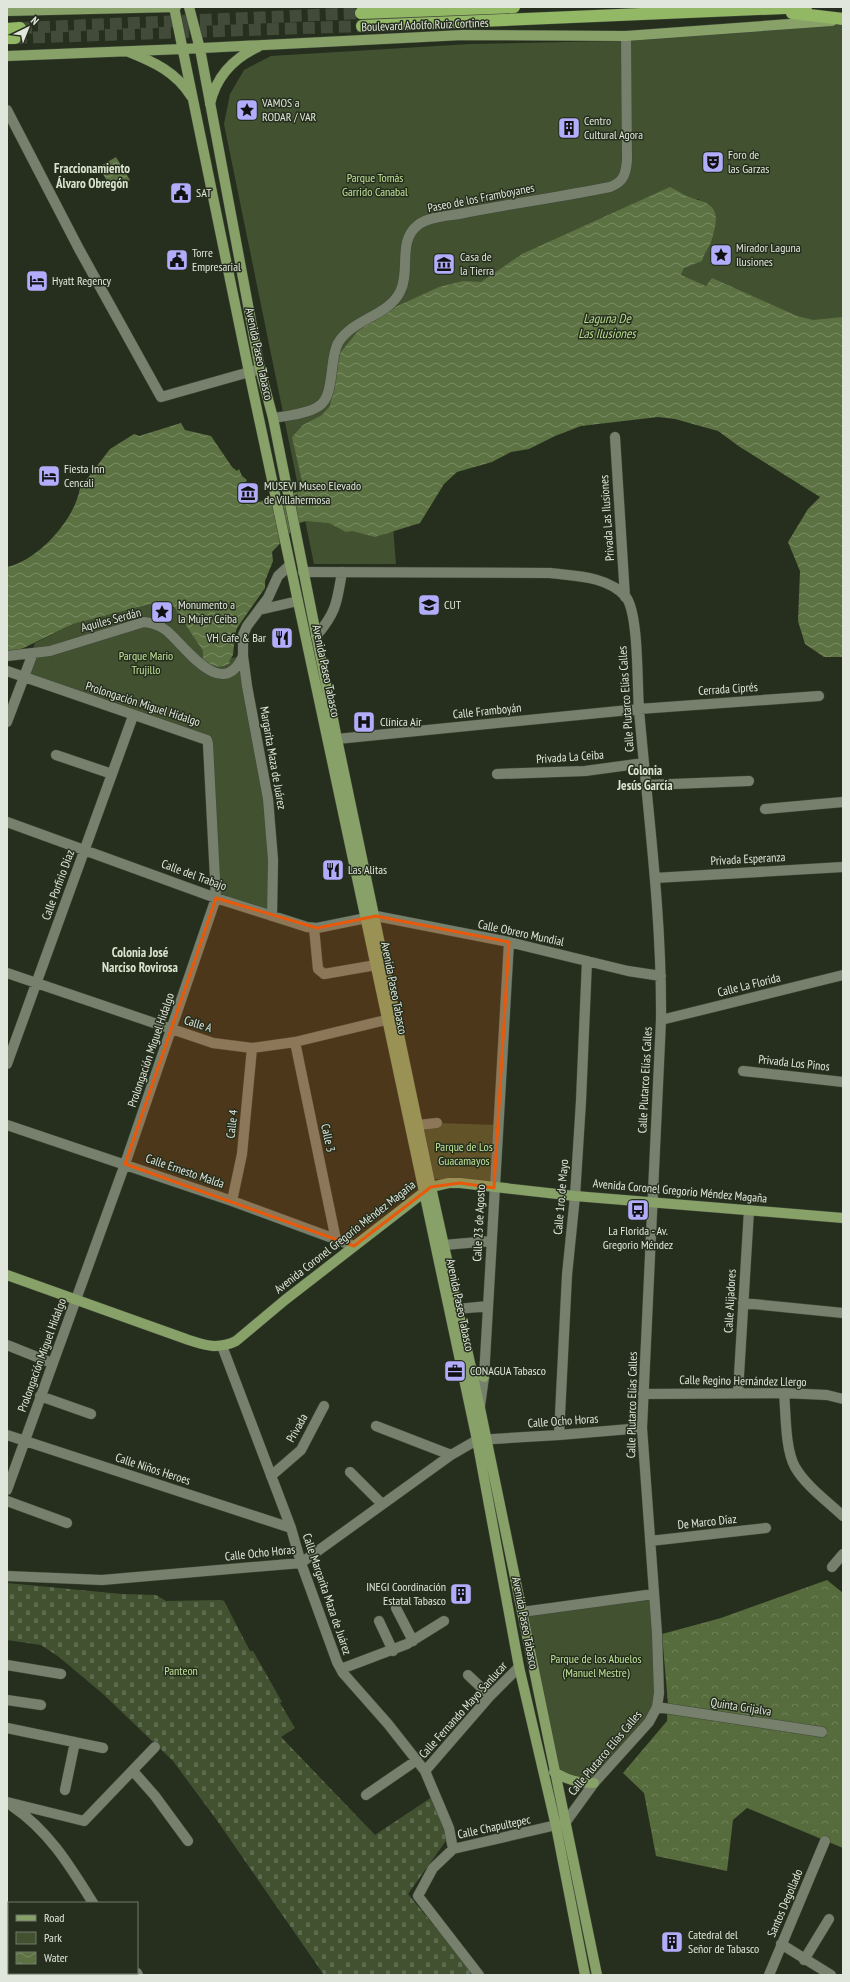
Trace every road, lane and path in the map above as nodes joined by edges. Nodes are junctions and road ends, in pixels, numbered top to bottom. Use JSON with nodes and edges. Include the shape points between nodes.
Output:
{"nodes":[{"id":1,"x":175,"y":7,"type":"edge"},
{"id":2,"x":189,"y":7,"type":"edge"},
{"id":3,"x":514,"y":7,"type":"edge"},
{"id":4,"x":806,"y":7,"type":"edge"},
{"id":5,"x":66,"y":8,"type":"edge"},
{"id":6,"x":753,"y":9,"type":"junction"},
{"id":7,"x":7,"y":11,"type":"edge"},
{"id":8,"x":361,"y":13,"type":"tunnel mouth"},
{"id":9,"x":843,"y":20,"type":"edge"},
{"id":10,"x":362,"y":26,"type":"tunnel mouth"},
{"id":11,"x":7,"y":28,"type":"edge"},
{"id":12,"x":14,"y":35,"type":"edge"},
{"id":13,"x":626,"y":36,"type":"junction"},
{"id":14,"x":264,"y":44,"type":"junction"},
{"id":15,"x":183,"y":49,"type":"junction"},
{"id":16,"x":200,"y":49,"type":"junction"},
{"id":17,"x":123,"y":50,"type":"junction"},
{"id":18,"x":7,"y":56,"type":"edge"},
{"id":19,"x":194,"y":99,"type":"junction"},
{"id":20,"x":210,"y":106,"type":"junction"},
{"id":21,"x":7,"y":110,"type":"edge"},
{"id":22,"x":260,"y":369,"type":"junction"},
{"id":23,"x":249,"y":372,"type":"junction"},
{"id":24,"x":273,"y":418,"type":"junction"},
{"id":25,"x":615,"y":437,"type":"dead end"},
{"id":26,"x":290,"y":565,"type":"junction"},
{"id":27,"x":303,"y":572,"type":"junction"},
{"id":28,"x":342,"y":572,"type":"junction"},
{"id":29,"x":625,"y":597,"type":"junction"},
{"id":30,"x":298,"y":601,"type":"junction"},
{"id":31,"x":259,"y":610,"type":"junction"},
{"id":32,"x":316,"y":636,"type":"junction"},
{"id":33,"x":32,"y":653,"type":"junction"},
{"id":34,"x":7,"y":656,"type":"edge"},
{"id":35,"x":243,"y":656,"type":"junction"},
{"id":36,"x":7,"y":671,"type":"edge"},
{"id":37,"x":23,"y":678,"type":"junction"},
{"id":38,"x":818,"y":696,"type":"dead end"},
{"id":39,"x":639,"y":709,"type":"junction"},
{"id":40,"x":132,"y":716,"type":"junction"},
{"id":41,"x":7,"y":722,"type":"edge"},
{"id":42,"x":337,"y":739,"type":"junction"},
{"id":43,"x":56,"y":754,"type":"dead end"},
{"id":44,"x":644,"y":763,"type":"junction"},
{"id":45,"x":112,"y":774,"type":"junction"},
{"id":46,"x":497,"y":774,"type":"dead end"},
{"id":47,"x":750,"y":781,"type":"dead end"},
{"id":48,"x":647,"y":786,"type":"junction"},
{"id":49,"x":843,"y":802,"type":"edge"},
{"id":50,"x":765,"y":809,"type":"dead end"},
{"id":51,"x":7,"y":822,"type":"edge"},
{"id":52,"x":85,"y":850,"type":"junction"},
{"id":53,"x":843,"y":867,"type":"edge"},
{"id":54,"x":656,"y":878,"type":"junction"},
{"id":55,"x":216,"y":898,"type":"junction"},
{"id":56,"x":272,"y":916,"type":"junction"},
{"id":57,"x":371,"y":917,"type":"junction"},
{"id":58,"x":314,"y":928,"type":"junction"},
{"id":59,"x":509,"y":942,"type":"junction"},
{"id":60,"x":587,"y":960,"type":"junction"},
{"id":61,"x":376,"y":965,"type":"junction"},
{"id":62,"x":7,"y":973,"type":"edge"},
{"id":63,"x":843,"y":975,"type":"edge"},
{"id":64,"x":661,"y":976,"type":"junction"},
{"id":65,"x":36,"y":984,"type":"junction"},
{"id":66,"x":386,"y":1020,"type":"junction"},
{"id":67,"x":661,"y":1020,"type":"junction"},
{"id":68,"x":172,"y":1029,"type":"junction"},
{"id":69,"x":295,"y":1042,"type":"junction"},
{"id":70,"x":252,"y":1048,"type":"junction"},
{"id":71,"x":7,"y":1064,"type":"edge"},
{"id":72,"x":743,"y":1071,"type":"dead end"},
{"id":73,"x":843,"y":1082,"type":"edge"},
{"id":74,"x":438,"y":1123,"type":"dead end"},
{"id":75,"x":7,"y":1125,"type":"edge"},
{"id":76,"x":418,"y":1125,"type":"junction"},
{"id":77,"x":125,"y":1164,"type":"junction"},
{"id":78,"x":494,"y":1188,"type":"junction"},
{"id":79,"x":427,"y":1190,"type":"junction"},
{"id":80,"x":575,"y":1196,"type":"junction"},
{"id":81,"x":232,"y":1201,"type":"junction"},
{"id":82,"x":652,"y":1201,"type":"junction"},
{"id":83,"x":749,"y":1210,"type":"junction"},
{"id":84,"x":843,"y":1218,"type":"edge"},
{"id":85,"x":336,"y":1240,"type":"junction"},
{"id":86,"x":492,"y":1241,"type":"junction"},
{"id":87,"x":444,"y":1245,"type":"junction"},
{"id":88,"x":354,"y":1246,"type":"junction"},
{"id":89,"x":7,"y":1275,"type":"edge"},
{"id":90,"x":76,"y":1299,"type":"junction"},
{"id":91,"x":743,"y":1303,"type":"junction"},
{"id":92,"x":488,"y":1306,"type":"junction"},
{"id":93,"x":458,"y":1309,"type":"junction"},
{"id":94,"x":843,"y":1313,"type":"edge"},
{"id":95,"x":7,"y":1345,"type":"edge"},
{"id":96,"x":222,"y":1346,"type":"junction"},
{"id":97,"x":52,"y":1363,"type":"junction"},
{"id":98,"x":470,"y":1368,"type":"junction"},
{"id":99,"x":484,"y":1377,"type":"junction"},
{"id":100,"x":738,"y":1392,"type":"junction"},
{"id":101,"x":784,"y":1393,"type":"junction"},
{"id":102,"x":643,"y":1394,"type":"junction"},
{"id":103,"x":40,"y":1396,"type":"junction"},
{"id":104,"x":843,"y":1399,"type":"edge"},
{"id":105,"x":324,"y":1406,"type":"dead end"},
{"id":106,"x":480,"y":1408,"type":"junction"},
{"id":107,"x":91,"y":1414,"type":"dead end"},
{"id":108,"x":376,"y":1426,"type":"dead end"},
{"id":109,"x":642,"y":1428,"type":"junction"},
{"id":110,"x":7,"y":1435,"type":"edge"},
{"id":111,"x":559,"y":1436,"type":"junction"},
{"id":112,"x":481,"y":1439,"type":"junction"},
{"id":113,"x":25,"y":1441,"type":"junction"},
{"id":114,"x":450,"y":1455,"type":"junction"},
{"id":115,"x":350,"y":1472,"type":"dead end"},
{"id":116,"x":271,"y":1476,"type":"junction"},
{"id":117,"x":7,"y":1490,"type":"edge"},
{"id":118,"x":7,"y":1501,"type":"edge"},
{"id":119,"x":382,"y":1504,"type":"junction"},
{"id":120,"x":843,"y":1516,"type":"edge"},
{"id":121,"x":67,"y":1523,"type":"dead end"},
{"id":122,"x":291,"y":1528,"type":"junction"},
{"id":123,"x":766,"y":1528,"type":"dead end"},
{"id":124,"x":650,"y":1541,"type":"junction"},
{"id":125,"x":843,"y":1554,"type":"edge"},
{"id":126,"x":301,"y":1562,"type":"junction"},
{"id":127,"x":832,"y":1567,"type":"dead end"},
{"id":128,"x":7,"y":1576,"type":"edge"},
{"id":129,"x":654,"y":1594,"type":"junction"},
{"id":130,"x":396,"y":1608,"type":"dead end"},
{"id":131,"x":522,"y":1612,"type":"junction"},
{"id":132,"x":379,"y":1621,"type":"dead end"},
{"id":133,"x":444,"y":1622,"type":"dead end"},
{"id":134,"x":413,"y":1641,"type":"junction"},
{"id":135,"x":392,"y":1651,"type":"junction"},
{"id":136,"x":7,"y":1665,"type":"edge"},
{"id":137,"x":519,"y":1667,"type":"junction"},
{"id":138,"x":341,"y":1669,"type":"junction"},
{"id":139,"x":61,"y":1674,"type":"dead end"},
{"id":140,"x":468,"y":1675,"type":"dead end"},
{"id":141,"x":490,"y":1696,"type":"junction"},
{"id":142,"x":7,"y":1700,"type":"edge"},
{"id":143,"x":41,"y":1705,"type":"dead end"},
{"id":144,"x":657,"y":1707,"type":"junction"},
{"id":145,"x":7,"y":1728,"type":"edge"},
{"id":146,"x":822,"y":1732,"type":"dead end"},
{"id":147,"x":74,"y":1742,"type":"junction"},
{"id":148,"x":155,"y":1747,"type":"dead end"},
{"id":149,"x":102,"y":1748,"type":"dead end"},
{"id":150,"x":417,"y":1760,"type":"junction"},
{"id":151,"x":133,"y":1771,"type":"junction"},
{"id":152,"x":425,"y":1771,"type":"junction"},
{"id":153,"x":554,"y":1772,"type":"junction"},
{"id":154,"x":594,"y":1783,"type":"junction"},
{"id":155,"x":65,"y":1790,"type":"dead end"},
{"id":156,"x":366,"y":1795,"type":"dead end"},
{"id":157,"x":7,"y":1803,"type":"edge"},
{"id":158,"x":560,"y":1825,"type":"junction"},
{"id":159,"x":188,"y":1841,"type":"dead end"},
{"id":160,"x":825,"y":1841,"type":"dead end"},
{"id":161,"x":453,"y":1849,"type":"junction"},
{"id":162,"x":92,"y":1902,"type":"edge"},
{"id":163,"x":829,"y":1919,"type":"dead end"},
{"id":164,"x":781,"y":1944,"type":"junction"},
{"id":165,"x":804,"y":1960,"type":"junction"},
{"id":166,"x":479,"y":1975,"type":"edge"},
{"id":167,"x":585,"y":1975,"type":"edge"},
{"id":168,"x":597,"y":1975,"type":"edge"},
{"id":169,"x":769,"y":1975,"type":"edge"},
{"id":170,"x":831,"y":1975,"type":"edge"}],
"edges":[{"from":1,"to":5,"type":"main road"},
{"from":1,"to":15,"type":"main road","name":"Avenida Paseo Tabasco"},
{"from":2,"to":16,"type":"main road","name":"Avenida Paseo Tabasco"},
{"from":3,"to":8,"type":"highway"},
{"from":4,"to":6,"type":"highway"},
{"from":5,"to":7,"type":"main road"},
{"from":6,"to":9,"type":"highway"},
{"from":6,"to":10,"type":"highway"},
{"from":9,"to":13,"type":"main road","name":"Boulevard Adolfo Ruiz Cortines"},
{"from":11,"to":12,"type":"highway"},
{"from":13,"to":14,"type":"main road","name":"Boulevard Adolfo Ruiz Cortines","via":[[463,35]]},
{"from":13,"to":24,"type":"street","name":"Paseo de los Framboyanes","via":[[627,160],[626,172],[621,181],[610,187],[487,208],[419,223],[405,245],[405,277],[400,293],[388,306],[358,323],[343,336],[335,351],[328,393],[324,402],[295,414]]},
{"from":14,"to":16,"type":"main road","name":"Boulevard Adolfo Ruiz Cortines"},
{"from":14,"to":20,"type":"main road","via":[[234,60],[215,91]]},
{"from":15,"to":16,"type":"main road","name":"Boulevard Adolfo Ruiz Cortines"},
{"from":15,"to":17,"type":"main road","name":"Boulevard Adolfo Ruiz Cortines"},
{"from":15,"to":19,"type":"main road","name":"Avenida Paseo Tabasco"},
{"from":16,"to":20,"type":"main road","name":"Avenida Paseo Tabasco"},
{"from":17,"to":18,"type":"main road","name":"Boulevard Adolfo Ruiz Cortines"},
{"from":17,"to":19,"type":"main road","via":[[165,69],[180,81]]},
{"from":19,"to":23,"type":"main road","name":"Avenida Paseo Tabasco"},
{"from":20,"to":22,"type":"main road","name":"Avenida Paseo Tabasco"},
{"from":21,"to":23,"type":"street","via":[[79,249],[162,397]]},
{"from":22,"to":23,"type":"street"},
{"from":22,"to":24,"type":"main road","name":"Avenida Paseo Tabasco"},
{"from":23,"to":26,"type":"main road","name":"Avenida Paseo Tabasco"},
{"from":24,"to":27,"type":"main road","name":"Avenida Paseo Tabasco"},
{"from":25,"to":29,"type":"street","name":"Privada Las Ilusiones"},
{"from":26,"to":30,"type":"main road","name":"Avenida Paseo Tabasco"},
{"from":26,"to":31,"type":"street","name":"Margarita Maza de Juárez","via":[[278,576],[268,598]]},
{"from":27,"to":28,"type":"street"},
{"from":27,"to":32,"type":"main road","name":"Avenida Paseo Tabasco"},
{"from":28,"to":29,"type":"street","via":[[550,573],[601,582],[618,590]]},
{"from":28,"to":32,"type":"street","via":[[335,609],[327,624]]},
{"from":29,"to":39,"type":"street","name":"Calle Plutarco Elías Calles","via":[[633,617]]},
{"from":30,"to":31,"type":"street"},
{"from":30,"to":57,"type":"main road","name":"Avenida Paseo Tabasco"},
{"from":31,"to":35,"type":"street","name":"Margarita Maza de Juárez","via":[[244,630]]},
{"from":32,"to":42,"type":"main road","name":"Avenida Paseo Tabasco"},
{"from":33,"to":34,"type":"street","name":"Aquiles Serdán"},
{"from":33,"to":35,"type":"street","name":"Aquiles Serdán","via":[[65,647],[144,622],[156,624],[167,631],[198,663],[212,672],[231,671]]},
{"from":33,"to":37,"type":"street"},
{"from":35,"to":56,"type":"street","name":"Margarita Maza de Juárez","via":[[268,799],[273,860]]},
{"from":36,"to":37,"type":"street","name":"Prolongación Miguel Hidalgo"},
{"from":37,"to":40,"type":"street","name":"Prolongación Miguel Hidalgo"},
{"from":37,"to":41,"type":"street"},
{"from":38,"to":39,"type":"street","name":"Cerrada Ciprés"},
{"from":39,"to":42,"type":"street","name":"Calle Framboyán"},
{"from":39,"to":44,"type":"street","name":"Calle Plutarco Elías Calles"},
{"from":40,"to":45,"type":"street","name":"Calle Porfirio Díaz"},
{"from":40,"to":55,"type":"street","name":"Prolongación Miguel Hidalgo","via":[[202,737],[208,742]]},
{"from":42,"to":57,"type":"main road","name":"Avenida Paseo Tabasco"},
{"from":43,"to":45,"type":"street"},
{"from":44,"to":46,"type":"street","name":"Privada La Ceiba","via":[[585,771]]},
{"from":44,"to":48,"type":"street","name":"Calle Plutarco Elías Calles"},
{"from":45,"to":52,"type":"street","name":"Calle Porfirio Díaz"},
{"from":47,"to":48,"type":"street"},
{"from":48,"to":54,"type":"street","name":"Calle Plutarco Elías Calles"},
{"from":49,"to":50,"type":"street"},
{"from":51,"to":52,"type":"street","name":"Calle del Trabajo"},
{"from":52,"to":55,"type":"street","name":"Calle del Trabajo"},
{"from":52,"to":65,"type":"street","name":"Calle Porfirio Díaz"},
{"from":53,"to":54,"type":"street","name":"Privada Esperanza"},
{"from":54,"to":64,"type":"street","name":"Calle Plutarco Elías Calles"},
{"from":55,"to":56,"type":"street","name":"Calle del Trabajo"},
{"from":55,"to":68,"type":"street","name":"Prolongación Miguel Hidalgo"},
{"from":56,"to":58,"type":"street","name":"Calle del Trabajo"},
{"from":57,"to":58,"type":"street","name":"Calle del Trabajo"},
{"from":57,"to":59,"type":"street","name":"Calle Obrero Mundial"},
{"from":57,"to":61,"type":"main road","name":"Avenida Paseo Tabasco"},
{"from":57,"to":76,"type":"main road","name":"Avenida Paseo Tabasco"},
{"from":58,"to":61,"type":"street","via":[[320,972],[324,974]]},
{"from":59,"to":60,"type":"street","name":"Calle Obrero Mundial"},
{"from":59,"to":78,"type":"street","name":"Calle 23 de Agosto"},
{"from":60,"to":64,"type":"street","name":"Calle Obrero Mundial","via":[[628,971]]},
{"from":60,"to":80,"type":"street","name":"Calle 1ro. de Mayo"},
{"from":61,"to":66,"type":"main road","name":"Avenida Paseo Tabasco"},
{"from":62,"to":65,"type":"street","name":"Calle A"},
{"from":63,"to":67,"type":"street","name":"Calle La Florida"},
{"from":64,"to":67,"type":"street","name":"Calle Plutarco Elías Calles"},
{"from":65,"to":68,"type":"street","name":"Calle A"},
{"from":65,"to":71,"type":"street","name":"Calle Porfirio Díaz"},
{"from":66,"to":69,"type":"street","name":"Calle A"},
{"from":66,"to":79,"type":"main road","name":"Avenida Paseo Tabasco"},
{"from":67,"to":82,"type":"street","name":"Calle Plutarco Elías Calles"},
{"from":68,"to":70,"type":"street","name":"Calle A","via":[[213,1043]]},
{"from":68,"to":77,"type":"street","name":"Prolongación Miguel Hidalgo"},
{"from":69,"to":70,"type":"street","name":"Calle A"},
{"from":69,"to":85,"type":"street","name":"Calle 3"},
{"from":70,"to":81,"type":"street","name":"Calle 4","via":[[242,1154]]},
{"from":72,"to":73,"type":"street","name":"Privada Los Pinos"},
{"from":74,"to":76,"type":"street"},
{"from":75,"to":77,"type":"street","name":"Calle Ernesto Malda"},
{"from":76,"to":79,"type":"main road","name":"Avenida Paseo Tabasco"},
{"from":77,"to":81,"type":"street","name":"Calle Ernesto Malda"},
{"from":77,"to":90,"type":"street","name":"Prolongación Miguel Hidalgo"},
{"from":78,"to":79,"type":"main road","name":"Avenida Coronel Gregorio Méndez Magaña","via":[[460,1183]]},
{"from":78,"to":80,"type":"main road","name":"Avenida Coronel Gregorio Méndez Magaña"},
{"from":78,"to":86,"type":"street","name":"Calle 23 de Agosto"},
{"from":79,"to":87,"type":"main road","name":"Avenida Paseo Tabasco"},
{"from":79,"to":88,"type":"main road","name":"Avenida Coronel Gregorio Méndez Magaña"},
{"from":79,"to":112,"type":"main road","name":"Avenida Paseo Tabasco"},
{"from":80,"to":82,"type":"main road","name":"Avenida Coronel Gregorio Méndez Magaña"},
{"from":80,"to":111,"type":"street","name":"Calle 1ro. de Mayo","via":[[567,1275]]},
{"from":81,"to":85,"type":"street","name":"Calle Ernesto Malda"},
{"from":82,"to":83,"type":"main road","name":"Avenida Coronel Gregorio Méndez Magaña"},
{"from":82,"to":102,"type":"street","name":"Calle Plutarco Elías Calles"},
{"from":83,"to":84,"type":"main road","name":"Avenida Coronel Gregorio Méndez Magaña"},
{"from":83,"to":91,"type":"street","name":"Calle Alijadores"},
{"from":85,"to":88,"type":"street","name":"Calle Ernesto Malda"},
{"from":86,"to":87,"type":"street"},
{"from":86,"to":92,"type":"street","name":"Calle 23 de Agosto"},
{"from":87,"to":93,"type":"main road","name":"Avenida Paseo Tabasco"},
{"from":88,"to":96,"type":"main road","name":"Avenida Coronel Gregorio Méndez Magaña","via":[[236,1341]]},
{"from":89,"to":90,"type":"main road","name":"Avenida Coronel Gregorio Méndez Magaña"},
{"from":90,"to":96,"type":"main road","name":"Avenida Coronel Gregorio Méndez Magaña","via":[[206,1346]]},
{"from":90,"to":97,"type":"street","name":"Prolongación Miguel Hidalgo"},
{"from":91,"to":94,"type":"street"},
{"from":91,"to":100,"type":"street","name":"Calle Alijadores"},
{"from":92,"to":93,"type":"street"},
{"from":92,"to":99,"type":"street","name":"Calle 23 de Agosto"},
{"from":93,"to":98,"type":"main road","name":"Avenida Paseo Tabasco"},
{"from":95,"to":97,"type":"street"},
{"from":96,"to":116,"type":"street","name":"Calle Margarita Maza de Juárez"},
{"from":97,"to":103,"type":"street","name":"Prolongación Miguel Hidalgo"},
{"from":98,"to":99,"type":"main road"},
{"from":98,"to":106,"type":"main road","name":"Avenida Paseo Tabasco"},
{"from":99,"to":106,"type":"street","name":"Calle 23 de Agosto"},
{"from":100,"to":101,"type":"street","name":"Calle Regino Hernández Llergo"},
{"from":100,"to":102,"type":"street","name":"Calle Regino Hernández Llergo"},
{"from":101,"to":104,"type":"street","name":"Calle Regino Hernández Llergo"},
{"from":101,"to":120,"type":"street","via":[[789,1448],[795,1466],[807,1482]]},
{"from":102,"to":109,"type":"street","name":"Calle Plutarco Elías Calles"},
{"from":103,"to":107,"type":"street"},
{"from":103,"to":113,"type":"street","name":"Prolongación Miguel Hidalgo"},
{"from":105,"to":116,"type":"street","name":"Privada","via":[[301,1450]]},
{"from":106,"to":112,"type":"main road","name":"Avenida Paseo Tabasco"},
{"from":108,"to":114,"type":"street"},
{"from":109,"to":111,"type":"street","name":"Calle Ocho Horas"},
{"from":109,"to":124,"type":"street","name":"Calle Plutarco Elías Calles"},
{"from":110,"to":113,"type":"street","name":"Calle Niños Heroes"},
{"from":111,"to":112,"type":"street","name":"Calle Ocho Horas"},
{"from":112,"to":114,"type":"street","name":"Calle Ocho Horas"},
{"from":112,"to":131,"type":"main road","name":"Avenida Paseo Tabasco"},
{"from":112,"to":137,"type":"main road","name":"Avenida Paseo Tabasco"},
{"from":113,"to":117,"type":"street","name":"Prolongación Miguel Hidalgo"},
{"from":113,"to":122,"type":"street","name":"Calle Niños Heroes"},
{"from":114,"to":119,"type":"street","name":"Calle Ocho Horas"},
{"from":115,"to":119,"type":"street"},
{"from":116,"to":122,"type":"street","name":"Calle Margarita Maza de Juárez"},
{"from":118,"to":121,"type":"street"},
{"from":119,"to":126,"type":"street","name":"Calle Ocho Horas"},
{"from":122,"to":126,"type":"street","name":"Calle Margarita Maza de Juárez"},
{"from":123,"to":124,"type":"street","name":"De Marco Díaz"},
{"from":124,"to":129,"type":"street","name":"Calle Plutarco Elías Calles"},
{"from":125,"to":127,"type":"street"},
{"from":126,"to":128,"type":"street","name":"Calle Ocho Horas","via":[[102,1580]]},
{"from":126,"to":138,"type":"street","name":"Calle Margarita Maza de Juárez"},
{"from":129,"to":131,"type":"street"},
{"from":129,"to":144,"type":"street","name":"Calle Plutarco Elías Calles","via":[[660,1683]]},
{"from":130,"to":134,"type":"street"},
{"from":131,"to":153,"type":"main road","name":"Avenida Paseo Tabasco"},
{"from":132,"to":135,"type":"street"},
{"from":133,"to":134,"type":"street"},
{"from":134,"to":135,"type":"street"},
{"from":135,"to":138,"type":"street"},
{"from":136,"to":139,"type":"street"},
{"from":137,"to":141,"type":"street","name":"Calle Fernando Mayo Sanlucar"},
{"from":137,"to":158,"type":"main road","name":"Avenida Paseo Tabasco"},
{"from":138,"to":150,"type":"street","name":"Calle Margarita Maza de Juárez"},
{"from":140,"to":141,"type":"street"},
{"from":141,"to":152,"type":"street","name":"Calle Fernando Mayo Sanlucar"},
{"from":142,"to":143,"type":"street"},
{"from":144,"to":146,"type":"street","name":"Quinta Grijalva"},
{"from":144,"to":154,"type":"street","name":"Calle Plutarco Elías Calles","via":[[649,1722]]},
{"from":145,"to":147,"type":"street"},
{"from":147,"to":149,"type":"street"},
{"from":147,"to":155,"type":"street"},
{"from":148,"to":151,"type":"street"},
{"from":150,"to":152,"type":"street","name":"Calle Margarita Maza de Juárez"},
{"from":150,"to":156,"type":"street"},
{"from":151,"to":157,"type":"street","via":[[84,1821]]},
{"from":151,"to":159,"type":"street"},
{"from":152,"to":161,"type":"street","name":"Calle Margarita Maza de Juárez","via":[[449,1828]]},
{"from":153,"to":154,"type":"main road","via":[[573,1781]]},
{"from":153,"to":158,"type":"main road","name":"Avenida Paseo Tabasco"},
{"from":154,"to":158,"type":"street","name":"Calle Plutarco Elías Calles"},
{"from":157,"to":162,"type":"street","via":[[29,1818],[52,1841]]},
{"from":158,"to":161,"type":"street","name":"Calle Chapultepec"},
{"from":158,"to":167,"type":"main road","name":"Avenida Paseo Tabasco"},
{"from":158,"to":168,"type":"main road","name":"Avenida Paseo Tabasco"},
{"from":160,"to":164,"type":"street","name":"Santos Degollado"},
{"from":161,"to":166,"type":"street","name":"Calle Chapultepec","via":[[433,1868],[418,1896]]},
{"from":163,"to":165,"type":"street"},
{"from":164,"to":165,"type":"street"},
{"from":164,"to":169,"type":"street","name":"Santos Degollado"},
{"from":165,"to":170,"type":"street"}]}
